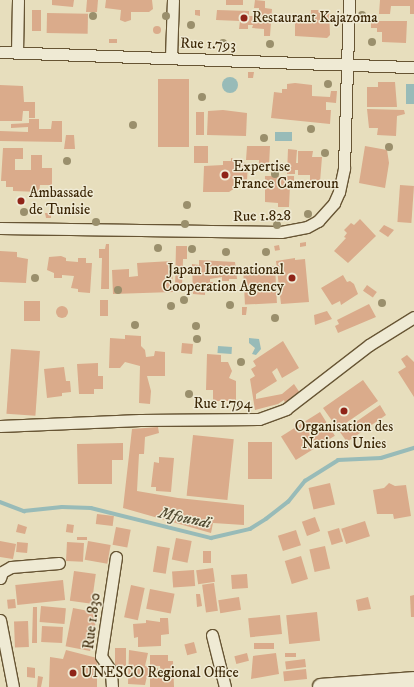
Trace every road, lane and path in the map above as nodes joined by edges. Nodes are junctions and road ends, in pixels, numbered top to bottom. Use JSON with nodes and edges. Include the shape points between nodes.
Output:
{"nodes":[{"id":1,"x":18,"y":0,"type":"edge"},
{"id":2,"x":173,"y":0,"type":"edge"},
{"id":3,"x":349,"y":0,"type":"edge"},
{"id":4,"x":0,"y":52,"type":"edge"},
{"id":5,"x":17,"y":52,"type":"junction"},
{"id":6,"x":171,"y":57,"type":"junction"},
{"id":7,"x":347,"y":64,"type":"junction"},
{"id":8,"x":414,"y":67,"type":"edge"},
{"id":9,"x":0,"y":228,"type":"edge"},
{"id":10,"x":414,"y":317,"type":"edge"},
{"id":11,"x":0,"y":426,"type":"edge"},
{"id":12,"x":116,"y":557,"type":"dead end"},
{"id":13,"x":59,"y":563,"type":"dead end"},
{"id":14,"x":0,"y":578,"type":"edge"},
{"id":15,"x":0,"y":620,"type":"edge"},
{"id":16,"x":212,"y":635,"type":"dead end"},
{"id":17,"x":411,"y":682,"type":"edge"},
{"id":18,"x":13,"y":687,"type":"edge"},
{"id":19,"x":112,"y":687,"type":"edge"},
{"id":20,"x":225,"y":687,"type":"edge"},
{"id":21,"x":321,"y":687,"type":"edge"}],
"edges":[{"from":1,"to":5,"type":"street"},
{"from":2,"to":6,"type":"street"},
{"from":3,"to":7,"type":"street","name":"Rue 1.828"},
{"from":4,"to":5,"type":"street","name":"Rue 1.793"},
{"from":5,"to":6,"type":"street","name":"Rue 1.793"},
{"from":6,"to":7,"type":"street","name":"Rue 1.793"},
{"from":7,"to":8,"type":"street","name":"Rue 1.793"},
{"from":7,"to":9,"type":"street","name":"Rue 1.828","via":[[344,168],[339,192],[327,212],[307,227],[281,232]]},
{"from":10,"to":11,"type":"street","name":"Rue 1.794","via":[[369,345],[286,409],[259,419],[140,420]]},
{"from":12,"to":19,"type":"street","name":"Rue 1.830","via":[[101,656],[111,671]]},
{"from":13,"to":14,"type":"street","via":[[10,567],[2,572]]},
{"from":15,"to":18,"type":"street"},
{"from":16,"to":20,"type":"street"},
{"from":17,"to":21,"type":"street"}]}
